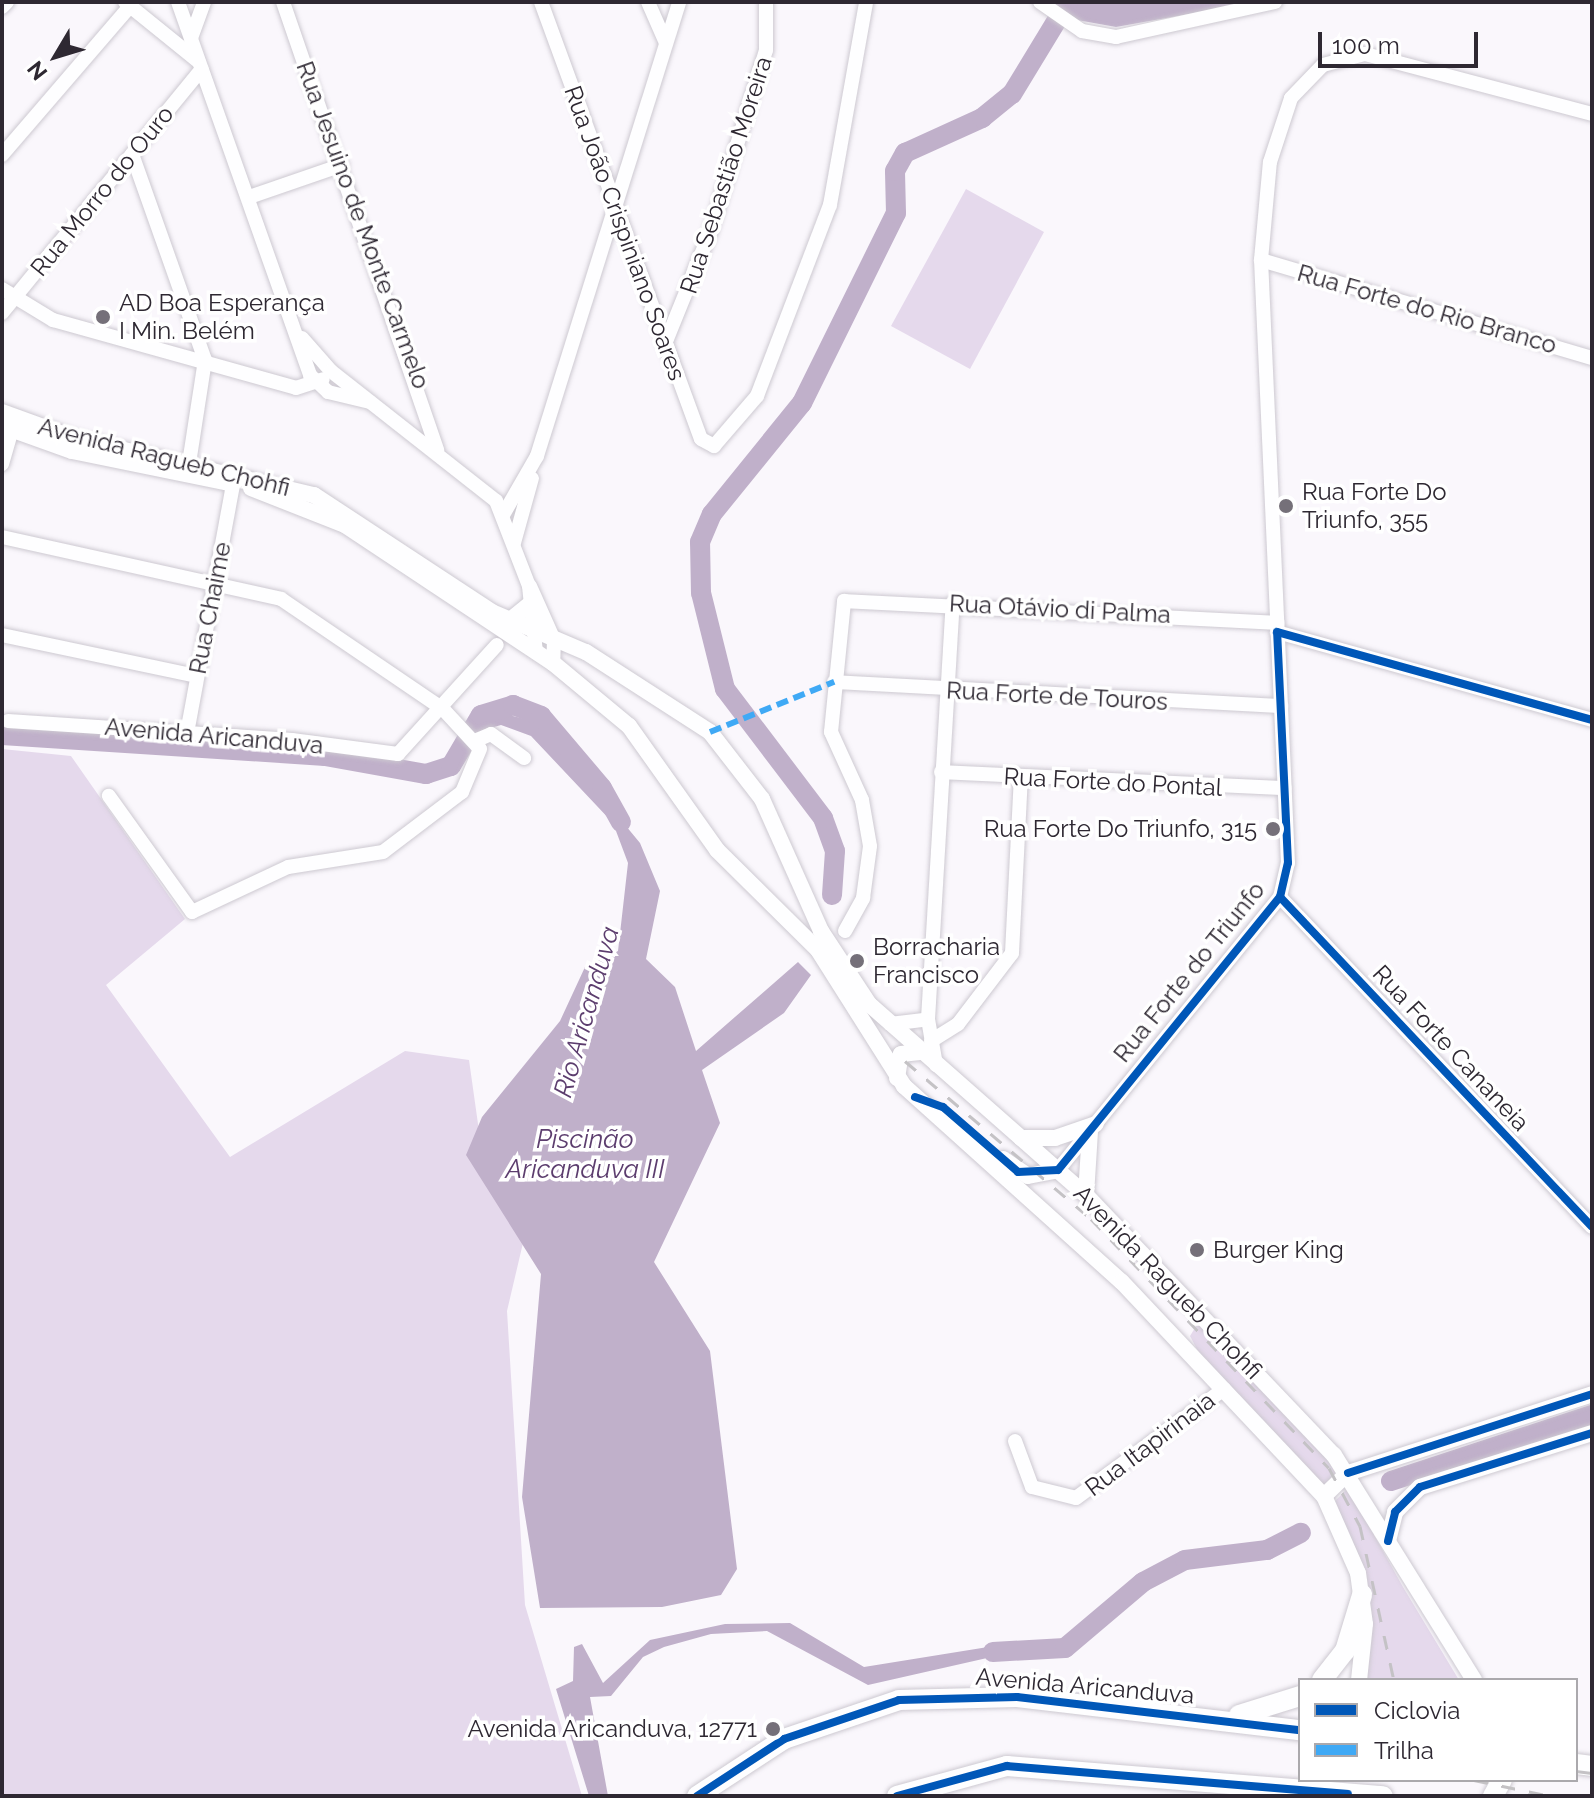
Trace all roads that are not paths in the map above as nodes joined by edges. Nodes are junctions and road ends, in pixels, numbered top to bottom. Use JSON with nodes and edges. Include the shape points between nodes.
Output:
{"nodes":[{"id":1,"x":7,"y":2,"type":"edge"},
{"id":2,"x":178,"y":2,"type":"edge"},
{"id":3,"x":204,"y":2,"type":"edge"},
{"id":4,"x":283,"y":2,"type":"edge"},
{"id":5,"x":541,"y":2,"type":"edge"},
{"id":6,"x":648,"y":2,"type":"edge"},
{"id":7,"x":679,"y":2,"type":"edge"},
{"id":8,"x":766,"y":2,"type":"edge"},
{"id":9,"x":866,"y":2,"type":"edge"},
{"id":10,"x":1275,"y":2,"type":"edge"},
{"id":11,"x":128,"y":4,"type":"edge"},
{"id":12,"x":1044,"y":5,"type":"edge"},
{"id":13,"x":2,"y":7,"type":"edge"},
{"id":14,"x":151,"y":25,"type":"junction"},
{"id":15,"x":188,"y":31,"type":"junction"},
{"id":16,"x":666,"y":43,"type":"junction"},
{"id":17,"x":200,"y":65,"type":"junction"},
{"id":18,"x":1592,"y":114,"type":"edge"},
{"id":19,"x":132,"y":154,"type":"junction"},
{"id":20,"x":2,"y":155,"type":"edge"},
{"id":21,"x":342,"y":165,"type":"junction"},
{"id":22,"x":249,"y":197,"type":"junction"},
{"id":23,"x":615,"y":205,"type":"junction"},
{"id":24,"x":1261,"y":260,"type":"junction"},
{"id":25,"x":7,"y":294,"type":"edge"},
{"id":26,"x":2,"y":313,"type":"edge"},
{"id":27,"x":295,"y":327,"type":"junction"},
{"id":28,"x":665,"y":344,"type":"junction"},
{"id":29,"x":1592,"y":358,"type":"edge"},
{"id":30,"x":205,"y":360,"type":"junction"},
{"id":31,"x":331,"y":371,"type":"junction"},
{"id":32,"x":318,"y":385,"type":"junction"},
{"id":33,"x":370,"y":402,"type":"junction"},
{"id":34,"x":7,"y":422,"type":"edge"},
{"id":35,"x":437,"y":450,"type":"junction"},
{"id":36,"x":189,"y":463,"type":"junction"},
{"id":37,"x":2,"y":464,"type":"edge"},
{"id":38,"x":534,"y":466,"type":"junction"},
{"id":39,"x":233,"y":484,"type":"junction"},
{"id":40,"x":503,"y":515,"type":"junction"},
{"id":41,"x":2,"y":537,"type":"edge"},
{"id":42,"x":514,"y":543,"type":"junction"},
{"id":43,"x":215,"y":580,"type":"junction"},
{"id":44,"x":529,"y":586,"type":"junction"},
{"id":45,"x":953,"y":603,"type":"junction"},
{"id":46,"x":530,"y":604,"type":"junction"},
{"id":47,"x":509,"y":621,"type":"junction"},
{"id":48,"x":1277,"y":628,"type":"junction"},
{"id":49,"x":2,"y":635,"type":"edge"},
{"id":50,"x":546,"y":637,"type":"junction"},
{"id":51,"x":497,"y":645,"type":"dead end"},
{"id":52,"x":536,"y":653,"type":"junction"},
{"id":53,"x":553,"y":663,"type":"junction"},
{"id":54,"x":197,"y":676,"type":"junction"},
{"id":55,"x":834,"y":682,"type":"junction"},
{"id":56,"x":946,"y":690,"type":"junction"},
{"id":57,"x":1281,"y":706,"type":"junction"},
{"id":58,"x":443,"y":709,"type":"junction"},
{"id":59,"x":1592,"y":720,"type":"edge"},
{"id":60,"x":8,"y":721,"type":"dead end"},
{"id":61,"x":187,"y":733,"type":"junction"},
{"id":62,"x":475,"y":737,"type":"junction"},
{"id":63,"x":524,"y":758,"type":"dead end"},
{"id":64,"x":941,"y":772,"type":"junction"},
{"id":65,"x":1021,"y":777,"type":"junction"},
{"id":66,"x":1285,"y":788,"type":"junction"},
{"id":67,"x":109,"y":796,"type":"dead end"},
{"id":68,"x":1280,"y":897,"type":"junction"},
{"id":69,"x":845,"y":931,"type":"dead end"},
{"id":70,"x":928,"y":1019,"type":"junction"},
{"id":71,"x":887,"y":1023,"type":"junction"},
{"id":72,"x":926,"y":1046,"type":"junction"},
{"id":73,"x":897,"y":1078,"type":"junction"},
{"id":74,"x":915,"y":1097,"type":"junction"},
{"id":75,"x":1093,"y":1128,"type":"junction"},
{"id":76,"x":1021,"y":1138,"type":"junction"},
{"id":77,"x":1058,"y":1170,"type":"junction"},
{"id":78,"x":1086,"y":1195,"type":"junction"},
{"id":79,"x":1592,"y":1227,"type":"edge"},
{"id":80,"x":1224,"y":1389,"type":"junction"},
{"id":81,"x":1592,"y":1394,"type":"edge"},
{"id":82,"x":1592,"y":1433,"type":"edge"},
{"id":83,"x":1015,"y":1441,"type":"dead end"},
{"id":84,"x":1334,"y":1455,"type":"junction"},
{"id":85,"x":1386,"y":1461,"type":"junction"},
{"id":86,"x":1348,"y":1473,"type":"junction"},
{"id":87,"x":1324,"y":1496,"type":"junction"},
{"id":88,"x":1388,"y":1541,"type":"junction"},
{"id":89,"x":1362,"y":1595,"type":"junction"},
{"id":90,"x":1324,"y":1678,"type":"edge"},
{"id":91,"x":1359,"y":1678,"type":"edge"},
{"id":92,"x":1473,"y":1678,"type":"edge"},
{"id":93,"x":1298,"y":1697,"type":"edge"},
{"id":94,"x":1224,"y":1718,"type":"junction"},
{"id":95,"x":1298,"y":1730,"type":"edge"},
{"id":96,"x":743,"y":1761,"type":"junction"},
{"id":97,"x":1345,"y":1787,"type":"edge"},
{"id":98,"x":697,"y":1796,"type":"edge"},
{"id":99,"x":717,"y":1796,"type":"edge"},
{"id":100,"x":897,"y":1796,"type":"edge"},
{"id":101,"x":1383,"y":1796,"type":"edge"}],
"edges":[{"from":1,"to":13,"type":"street"},
{"from":2,"to":15,"type":"street"},
{"from":3,"to":15,"type":"street"},
{"from":4,"to":21,"type":"street","name":"Rua Jesuino de Monte Carmelo"},
{"from":5,"to":23,"type":"street","name":"Rua João Crispiniano Soares"},
{"from":6,"to":16,"type":"street"},
{"from":7,"to":16,"type":"street"},
{"from":8,"to":28,"type":"street","name":"Rua Sebastião Moreira","via":[[766,50],[702,255]]},
{"from":9,"to":28,"type":"street","name":"Rua João Crispiniano Soares","via":[[830,205],[757,396],[723,440],[709,446],[701,439]]},
{"from":10,"to":12,"type":"street","via":[[1116,37],[1069,24]]},
{"from":11,"to":14,"type":"street"},
{"from":11,"to":20,"type":"street"},
{"from":14,"to":15,"type":"street"},
{"from":14,"to":17,"type":"street"},
{"from":15,"to":17,"type":"street"},
{"from":16,"to":23,"type":"street"},
{"from":17,"to":19,"type":"street","name":"Rua Morro do Ouro"},
{"from":17,"to":22,"type":"street"},
{"from":18,"to":24,"type":"street","name":"Rua Forte do Triunfo","via":[[1387,55],[1343,56],[1303,78],[1291,98],[1270,162]]},
{"from":19,"to":25,"type":"street","name":"Rua Morro do Ouro"},
{"from":19,"to":30,"type":"street"},
{"from":21,"to":22,"type":"street"},
{"from":21,"to":35,"type":"street","name":"Rua Jesuino de Monte Carmelo"},
{"from":22,"to":27,"type":"street"},
{"from":23,"to":28,"type":"street","name":"Rua João Crispiniano Soares"},
{"from":23,"to":38,"type":"street"},
{"from":24,"to":29,"type":"street","name":"Rua Forte do Rio Branco"},
{"from":24,"to":48,"type":"street","name":"Rua Forte do Triunfo"},
{"from":25,"to":26,"type":"street","name":"Rua Morro do Ouro"},
{"from":25,"to":30,"type":"street","via":[[53,320]]},
{"from":27,"to":31,"type":"street"},
{"from":27,"to":32,"type":"street"},
{"from":30,"to":32,"type":"street","via":[[296,388]]},
{"from":30,"to":36,"type":"street"},
{"from":31,"to":32,"type":"street"},
{"from":31,"to":33,"type":"street"},
{"from":32,"to":33,"type":"street"},
{"from":33,"to":35,"type":"street"},
{"from":34,"to":36,"type":"main road","name":"Avenida Ragueb Chohfi"},
{"from":34,"to":37,"type":"street"},
{"from":34,"to":39,"type":"main road","name":"Avenida Ragueb Chohfi"},
{"from":35,"to":40,"type":"street","via":[[478,482]]},
{"from":36,"to":47,"type":"main road","name":"Avenida Ragueb Chohfi","via":[[293,487],[344,510]]},
{"from":38,"to":40,"type":"street"},
{"from":38,"to":42,"type":"street"},
{"from":39,"to":43,"type":"street","name":"Rua Chaime"},
{"from":39,"to":52,"type":"main road","name":"Avenida Ragueb Chohfi","via":[[345,525]]},
{"from":40,"to":42,"type":"street"},
{"from":41,"to":43,"type":"street"},
{"from":42,"to":44,"type":"street"},
{"from":43,"to":54,"type":"street","name":"Rua Chaime"},
{"from":43,"to":58,"type":"street","via":[[281,599]]},
{"from":44,"to":46,"type":"street"},
{"from":44,"to":50,"type":"street"},
{"from":45,"to":48,"type":"street","name":"Rua Otávio di Palma"},
{"from":45,"to":55,"type":"street","name":"Rua Otávio di Palma","via":[[844,601]]},
{"from":45,"to":56,"type":"street"},
{"from":46,"to":47,"type":"main road"},
{"from":46,"to":50,"type":"street"},
{"from":47,"to":50,"type":"main road","name":"Avenida Ragueb Chohfi"},
{"from":48,"to":57,"type":"street","name":"Rua Forte do Triunfo"},
{"from":48,"to":59,"type":"street","name":"Rua Otávio di Palma"},
{"from":49,"to":54,"type":"street"},
{"from":50,"to":52,"type":"street"},
{"from":50,"to":53,"type":"street"},
{"from":50,"to":71,"type":"main road","name":"Avenida Ragueb Chohfi","via":[[635,680],[724,746],[781,835],[831,949]]},
{"from":51,"to":58,"type":"street"},
{"from":52,"to":53,"type":"main road","name":"Avenida Ragueb Chohfi"},
{"from":53,"to":73,"type":"main road","name":"Avenida Ragueb Chohfi","via":[[629,726],[724,858],[803,931]]},
{"from":54,"to":61,"type":"street","name":"Rua Chaime"},
{"from":55,"to":56,"type":"street","name":"Rua Forte de Touros"},
{"from":55,"to":69,"type":"street","via":[[831,732],[862,800],[870,846],[863,898]]},
{"from":56,"to":57,"type":"street","name":"Rua Forte de Touros"},
{"from":56,"to":64,"type":"street"},
{"from":57,"to":66,"type":"street","name":"Rua Forte do Triunfo"},
{"from":58,"to":61,"type":"street","name":"Avenida Aricanduva","via":[[415,743],[393,755]]},
{"from":58,"to":62,"type":"street"},
{"from":60,"to":61,"type":"street","name":"Avenida Aricanduva"},
{"from":62,"to":63,"type":"street","via":[[491,734]]},
{"from":62,"to":67,"type":"street","via":[[479,760],[469,783],[394,845],[357,861],[288,867],[192,912]]},
{"from":64,"to":65,"type":"street","name":"Rua Forte do Pontal"},
{"from":64,"to":70,"type":"street"},
{"from":65,"to":66,"type":"street","name":"Rua Forte do Pontal"},
{"from":65,"to":72,"type":"street","via":[[1012,953],[958,1024]]},
{"from":66,"to":68,"type":"street","name":"Rua Forte do Triunfo","via":[[1288,863]]},
{"from":68,"to":75,"type":"street","name":"Rua Forte do Triunfo"},
{"from":68,"to":79,"type":"street","name":"Rua Forte Cananeia"},
{"from":70,"to":71,"type":"street"},
{"from":70,"to":72,"type":"street"},
{"from":71,"to":72,"type":"main road","name":"Avenida Ragueb Chohfi"},
{"from":72,"to":73,"type":"main road","via":[[901,1054]]},
{"from":72,"to":76,"type":"main road","name":"Avenida Ragueb Chohfi","via":[[936,1065]]},
{"from":73,"to":74,"type":"main road","name":"Avenida Ragueb Chohfi"},
{"from":74,"to":77,"type":"main road","via":[[943,1107],[1018,1172]]},
{"from":74,"to":80,"type":"main road","name":"Avenida Ragueb Chohfi","via":[[1073,1234]]},
{"from":75,"to":76,"type":"main road","via":[[1055,1138]]},
{"from":75,"to":77,"type":"street","name":"Rua Forte do Triunfo"},
{"from":75,"to":78,"type":"main road"},
{"from":76,"to":77,"type":"main road","name":"Avenida Ragueb Chohfi"},
{"from":77,"to":78,"type":"main road","name":"Avenida Ragueb Chohfi"},
{"from":78,"to":84,"type":"main road","name":"Avenida Ragueb Chohfi"},
{"from":80,"to":83,"type":"street","name":"Rua Itapirinaia","via":[[1086,1495],[1066,1500],[1032,1487]]},
{"from":80,"to":87,"type":"main road","name":"Avenida Ragueb Chohfi"},
{"from":81,"to":85,"type":"main road"},
{"from":82,"to":88,"type":"main road","via":[[1420,1487],[1395,1512]]},
{"from":84,"to":85,"type":"main road"},
{"from":84,"to":86,"type":"main road","name":"Avenida Ragueb Chohfi"},
{"from":85,"to":86,"type":"main road"},
{"from":86,"to":87,"type":"main road"},
{"from":86,"to":88,"type":"main road","name":"Avenida Ragueb Chohfi"},
{"from":87,"to":89,"type":"main road","name":"Avenida Ragueb Chohfi","via":[[1353,1552]]},
{"from":88,"to":92,"type":"main road","name":"Avenida Ragueb Chohfi"},
{"from":89,"to":90,"type":"highway","via":[[1345,1651]]},
{"from":89,"to":91,"type":"main road","name":"Avenida Ragueb Chohfi"},
{"from":93,"to":94,"type":"highway"},
{"from":94,"to":95,"type":"highway","name":"Avenida Aricanduva"},
{"from":94,"to":96,"type":"highway","name":"Avenida Aricanduva","via":[[1017,1697],[925,1697],[829,1719]]},
{"from":96,"to":98,"type":"highway","name":"Avenida Aricanduva"},
{"from":96,"to":99,"type":"highway"},
{"from":97,"to":100,"type":"highway","via":[[1007,1766]]},
{"from":97,"to":101,"type":"highway"}]}
